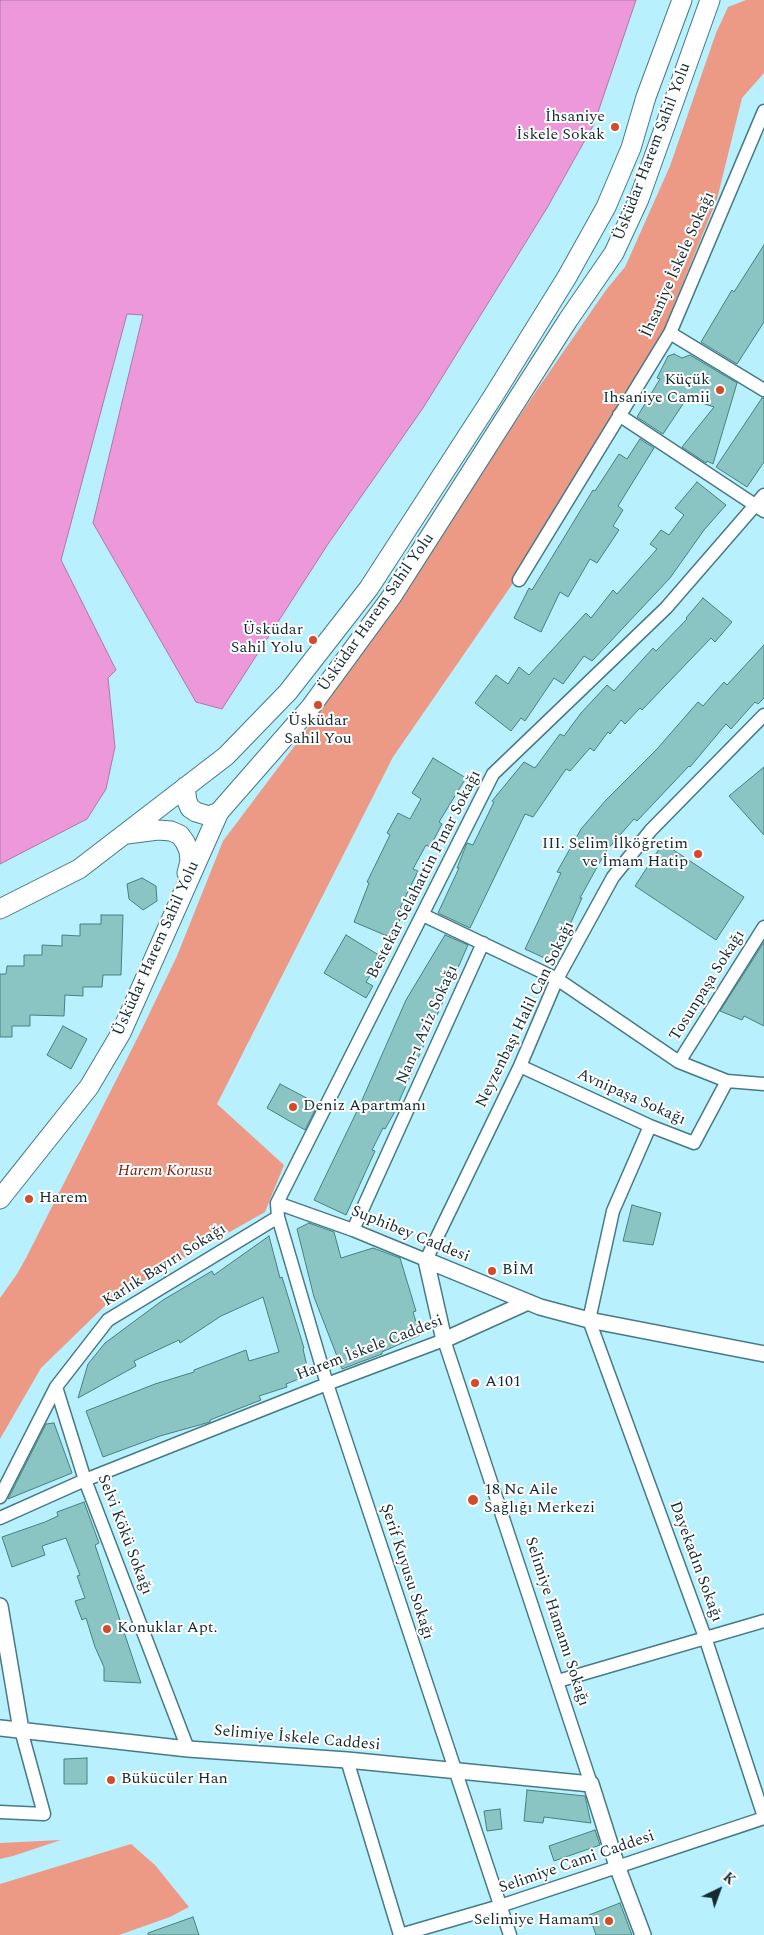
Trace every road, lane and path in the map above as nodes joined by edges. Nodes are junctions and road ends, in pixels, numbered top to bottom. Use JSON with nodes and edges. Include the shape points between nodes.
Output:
{"nodes":[{"id":1,"x":682,"y":0,"type":"edge"},
{"id":2,"x":710,"y":0,"type":"edge"},
{"id":3,"x":764,"y":111,"type":"edge"},
{"id":4,"x":670,"y":333,"type":"junction"},
{"id":5,"x":764,"y":390,"type":"edge"},
{"id":6,"x":619,"y":415,"type":"junction"},
{"id":7,"x":761,"y":504,"type":"edge"},
{"id":8,"x":519,"y":580,"type":"dead end"},
{"id":9,"x":764,"y":715,"type":"edge"},
{"id":10,"x":185,"y":787,"type":"junction"},
{"id":11,"x":219,"y":812,"type":"junction"},
{"id":12,"x":126,"y":834,"type":"junction"},
{"id":13,"x":185,"y":889,"type":"junction"},
{"id":14,"x":0,"y":909,"type":"edge"},
{"id":15,"x":423,"y":915,"type":"junction"},
{"id":16,"x":764,"y":927,"type":"edge"},
{"id":17,"x":483,"y":943,"type":"junction"},
{"id":18,"x":557,"y":979,"type":"junction"},
{"id":19,"x":679,"y":1062,"type":"junction"},
{"id":20,"x":520,"y":1066,"type":"junction"},
{"id":21,"x":727,"y":1081,"type":"junction"},
{"id":22,"x":764,"y":1084,"type":"edge"},
{"id":23,"x":650,"y":1126,"type":"junction"},
{"id":24,"x":0,"y":1199,"type":"edge"},
{"id":25,"x":277,"y":1203,"type":"junction"},
{"id":26,"x":278,"y":1217,"type":"junction"},
{"id":27,"x":353,"y":1230,"type":"junction"},
{"id":28,"x":426,"y":1260,"type":"junction"},
{"id":29,"x":528,"y":1302,"type":"junction"},
{"id":30,"x":589,"y":1320,"type":"junction"},
{"id":31,"x":444,"y":1340,"type":"junction"},
{"id":32,"x":764,"y":1354,"type":"edge"},
{"id":33,"x":327,"y":1384,"type":"junction"},
{"id":34,"x":56,"y":1388,"type":"junction"},
{"id":35,"x":85,"y":1480,"type":"junction"},
{"id":36,"x":0,"y":1497,"type":"edge"},
{"id":37,"x":0,"y":1518,"type":"edge"},
{"id":38,"x":1,"y":1616,"type":"edge"},
{"id":39,"x":764,"y":1621,"type":"edge"},
{"id":40,"x":706,"y":1640,"type":"junction"},
{"id":41,"x":558,"y":1681,"type":"junction"},
{"id":42,"x":0,"y":1728,"type":"edge"},
{"id":43,"x":21,"y":1730,"type":"junction"},
{"id":44,"x":188,"y":1748,"type":"junction"},
{"id":45,"x":347,"y":1760,"type":"junction"},
{"id":46,"x":455,"y":1772,"type":"junction"},
{"id":47,"x":591,"y":1784,"type":"junction"},
{"id":48,"x":0,"y":1812,"type":"edge"},
{"id":49,"x":764,"y":1818,"type":"edge"},
{"id":50,"x":617,"y":1866,"type":"junction"},
{"id":51,"x":500,"y":1906,"type":"junction"},
{"id":52,"x":400,"y":1935,"type":"edge"},
{"id":53,"x":510,"y":1935,"type":"edge"},
{"id":54,"x":643,"y":1935,"type":"edge"}],
"edges":[{"from":1,"to":10,"type":"main road","name":"Üsküdar Harem Sahil Yolu","via":[[631,148],[606,207],[484,411],[369,588],[293,685],[226,756]]},
{"from":2,"to":11,"type":"main road","name":"Üsküdar Harem Sahil Yolu","via":[[639,199],[614,253],[392,596],[310,708]]},
{"from":3,"to":4,"type":"street","name":"İhsaniye İskele Sokağı"},
{"from":4,"to":5,"type":"street"},
{"from":4,"to":6,"type":"street","name":"İhsaniye İskele Sokağı"},
{"from":6,"to":7,"type":"street"},
{"from":6,"to":8,"type":"street","name":"İhsaniye İskele Sokağı"},
{"from":7,"to":15,"type":"street","name":"Bestekar Selahattin Pınar Sokağı","via":[[666,608],[493,774]]},
{"from":9,"to":18,"type":"street","name":"Neyzenbaşı Halil Can Sokağı","via":[[651,830],[613,877]]},
{"from":10,"to":11,"type":"main road","via":[[190,808],[209,816]]},
{"from":10,"to":12,"type":"main road","name":"Üsküdar Harem Sahil Yolu"},
{"from":11,"to":13,"type":"main road","name":"Üsküdar Harem Sahil Yolu"},
{"from":12,"to":13,"type":"main road","via":[[158,830],[180,835],[186,842],[189,856]]},
{"from":12,"to":14,"type":"main road","name":"Üsküdar Harem Sahil Yolu","via":[[80,869]]},
{"from":13,"to":24,"type":"main road","name":"Üsküdar Harem Sahil Yolu","via":[[121,1033],[88,1087]]},
{"from":15,"to":17,"type":"street"},
{"from":15,"to":25,"type":"street","name":"Bestekar Selahattin Pınar Sokağı"},
{"from":16,"to":19,"type":"street","name":"Tosunpaşa Sokağı"},
{"from":17,"to":18,"type":"street"},
{"from":17,"to":27,"type":"street","name":"Nan-ı Aziz Sokağı"},
{"from":18,"to":19,"type":"street"},
{"from":18,"to":20,"type":"street","name":"Neyzenbaşı Halil Can Sokağı"},
{"from":19,"to":21,"type":"street"},
{"from":20,"to":23,"type":"street","name":"Avnipaşa Sokağı"},
{"from":20,"to":28,"type":"street","name":"Neyzenbaşı Halil Can Sokağı"},
{"from":21,"to":22,"type":"street"},
{"from":21,"to":23,"type":"street","name":"Avnipaşa Sokağı","via":[[694,1143]]},
{"from":23,"to":30,"type":"street","via":[[613,1211]]},
{"from":25,"to":26,"type":"street"},
{"from":25,"to":27,"type":"street","name":"Suphibey Caddesi"},
{"from":26,"to":33,"type":"street","name":"Şerif Kuyusu Sokağı"},
{"from":26,"to":34,"type":"street","name":"Karlık Bayırı Sokağı","via":[[108,1320]]},
{"from":27,"to":28,"type":"street","name":"Suphibey Caddesi"},
{"from":28,"to":29,"type":"street","name":"Suphibey Caddesi"},
{"from":28,"to":31,"type":"street","name":"Selimiye Hamamı Sokağı"},
{"from":29,"to":30,"type":"street"},
{"from":29,"to":31,"type":"street","name":"Harem İskele Caddesi"},
{"from":30,"to":32,"type":"street"},
{"from":30,"to":40,"type":"street","name":"Dayekadın Sokağı"},
{"from":31,"to":33,"type":"street","name":"Harem İskele Caddesi"},
{"from":31,"to":41,"type":"street","name":"Selimiye Hamamı Sokağı"},
{"from":33,"to":35,"type":"street","name":"Harem İskele Caddesi"},
{"from":33,"to":46,"type":"street","name":"Şerif Kuyusu Sokağı"},
{"from":34,"to":35,"type":"street","name":"Selvi Kökü Sokağı"},
{"from":34,"to":36,"type":"street","name":"Karlık Bayırı Sokağı"},
{"from":35,"to":37,"type":"street","name":"Harem İskele Caddesi"},
{"from":35,"to":44,"type":"street","name":"Selvi Kökü Sokağı"},
{"from":38,"to":43,"type":"street"},
{"from":39,"to":40,"type":"street"},
{"from":40,"to":41,"type":"street"},
{"from":40,"to":49,"type":"street","name":"Dayekadın Sokağı"},
{"from":41,"to":47,"type":"street","name":"Selimiye Hamamı Sokağı"},
{"from":42,"to":43,"type":"street","name":"Selimiye İskele Caddesi"},
{"from":43,"to":44,"type":"street","name":"Selimiye İskele Caddesi"},
{"from":43,"to":48,"type":"street","via":[[44,1814]]},
{"from":44,"to":45,"type":"street","name":"Selimiye İskele Caddesi"},
{"from":45,"to":46,"type":"street","name":"Selimiye İskele Caddesi"},
{"from":45,"to":52,"type":"street"},
{"from":46,"to":47,"type":"street","name":"Selimiye İskele Caddesi"},
{"from":46,"to":51,"type":"street","name":"Şerif Kuyusu Sokağı"},
{"from":47,"to":50,"type":"street","name":"Selimiye Hamamı Sokağı"},
{"from":49,"to":50,"type":"street","name":"Selimiye Cami Caddesi"},
{"from":50,"to":51,"type":"street","name":"Selimiye Cami Caddesi"},
{"from":50,"to":54,"type":"street","name":"Selimiye Hamamı Sokağı"},
{"from":51,"to":52,"type":"street","name":"Selimiye Cami Caddesi"},
{"from":51,"to":53,"type":"street","name":"Şerif Kuyusu Sokağı"}]}
